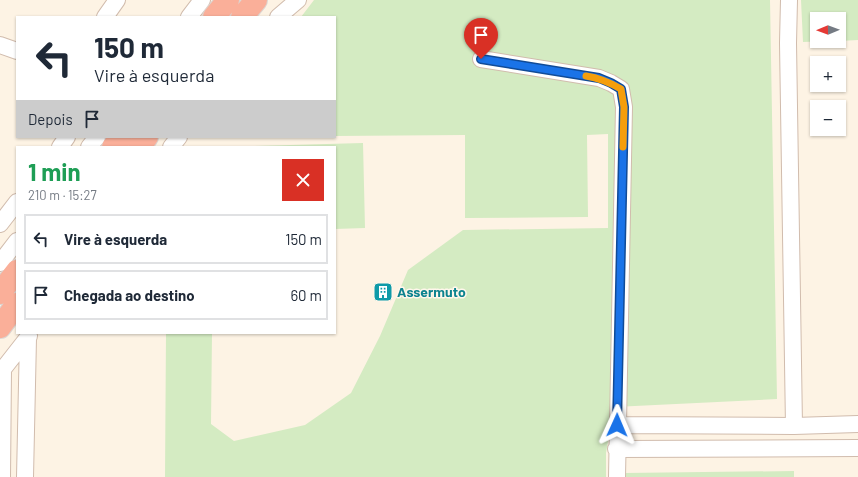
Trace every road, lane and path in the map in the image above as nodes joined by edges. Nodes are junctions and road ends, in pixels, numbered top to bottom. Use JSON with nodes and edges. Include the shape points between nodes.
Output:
{"nodes":[{"id":1,"x":117,"y":0,"type":"edge"},
{"id":2,"x":202,"y":0,"type":"edge"},
{"id":3,"x":228,"y":0,"type":"edge"},
{"id":4,"x":256,"y":0,"type":"edge"},
{"id":5,"x":298,"y":0,"type":"edge"},
{"id":6,"x":789,"y":0,"type":"edge"},
{"id":7,"x":106,"y":16,"type":"edge"},
{"id":8,"x":190,"y":16,"type":"edge"},
{"id":9,"x":215,"y":16,"type":"edge"},
{"id":10,"x":243,"y":16,"type":"edge"},
{"id":11,"x":279,"y":16,"type":"edge"},
{"id":12,"x":0,"y":45,"type":"edge"},
{"id":13,"x":16,"y":51,"type":"edge"},
{"id":14,"x":481,"y":59,"type":"dead end"},
{"id":15,"x":96,"y":138,"type":"edge"},
{"id":16,"x":120,"y":138,"type":"edge"},
{"id":17,"x":146,"y":138,"type":"edge"},
{"id":18,"x":90,"y":146,"type":"edge"},
{"id":19,"x":114,"y":146,"type":"edge"},
{"id":20,"x":140,"y":146,"type":"edge"},
{"id":21,"x":16,"y":203,"type":"edge"},
{"id":22,"x":0,"y":224,"type":"edge"},
{"id":23,"x":16,"y":242,"type":"edge"},
{"id":24,"x":0,"y":263,"type":"edge"},
{"id":25,"x":16,"y":272,"type":"edge"},
{"id":26,"x":0,"y":293,"type":"edge"},
{"id":27,"x":16,"y":305,"type":"edge"},
{"id":28,"x":0,"y":327,"type":"edge"},
{"id":29,"x":30,"y":336,"type":"edge"},
{"id":30,"x":2,"y":371,"type":"edge"},
{"id":31,"x":858,"y":424,"type":"edge"},
{"id":32,"x":617,"y":425,"type":"junction"},
{"id":33,"x":794,"y":426,"type":"junction"},
{"id":34,"x":858,"y":448,"type":"edge"},
{"id":35,"x":616,"y":449,"type":"junction"},
{"id":36,"x":2,"y":477,"type":"edge"},
{"id":37,"x":25,"y":477,"type":"edge"},
{"id":38,"x":617,"y":477,"type":"edge"}],
"edges":[{"from":1,"to":7,"type":"street"},
{"from":2,"to":8,"type":"street"},
{"from":3,"to":9,"type":"highway"},
{"from":4,"to":10,"type":"highway"},
{"from":5,"to":11,"type":"street"},
{"from":6,"to":33,"type":"street"},
{"from":12,"to":13,"type":"street"},
{"from":14,"to":32,"type":"street","via":[[599,78],[621,89],[624,107]]},
{"from":15,"to":18,"type":"street"},
{"from":16,"to":19,"type":"highway"},
{"from":17,"to":20,"type":"highway"},
{"from":21,"to":22,"type":"street"},
{"from":23,"to":24,"type":"street"},
{"from":25,"to":26,"type":"highway"},
{"from":27,"to":28,"type":"highway"},
{"from":29,"to":30,"type":"street"},
{"from":29,"to":37,"type":"street"},
{"from":30,"to":36,"type":"street"},
{"from":31,"to":33,"type":"street"},
{"from":32,"to":33,"type":"street"},
{"from":32,"to":35,"type":"street"},
{"from":34,"to":35,"type":"street"},
{"from":35,"to":38,"type":"street"}]}
